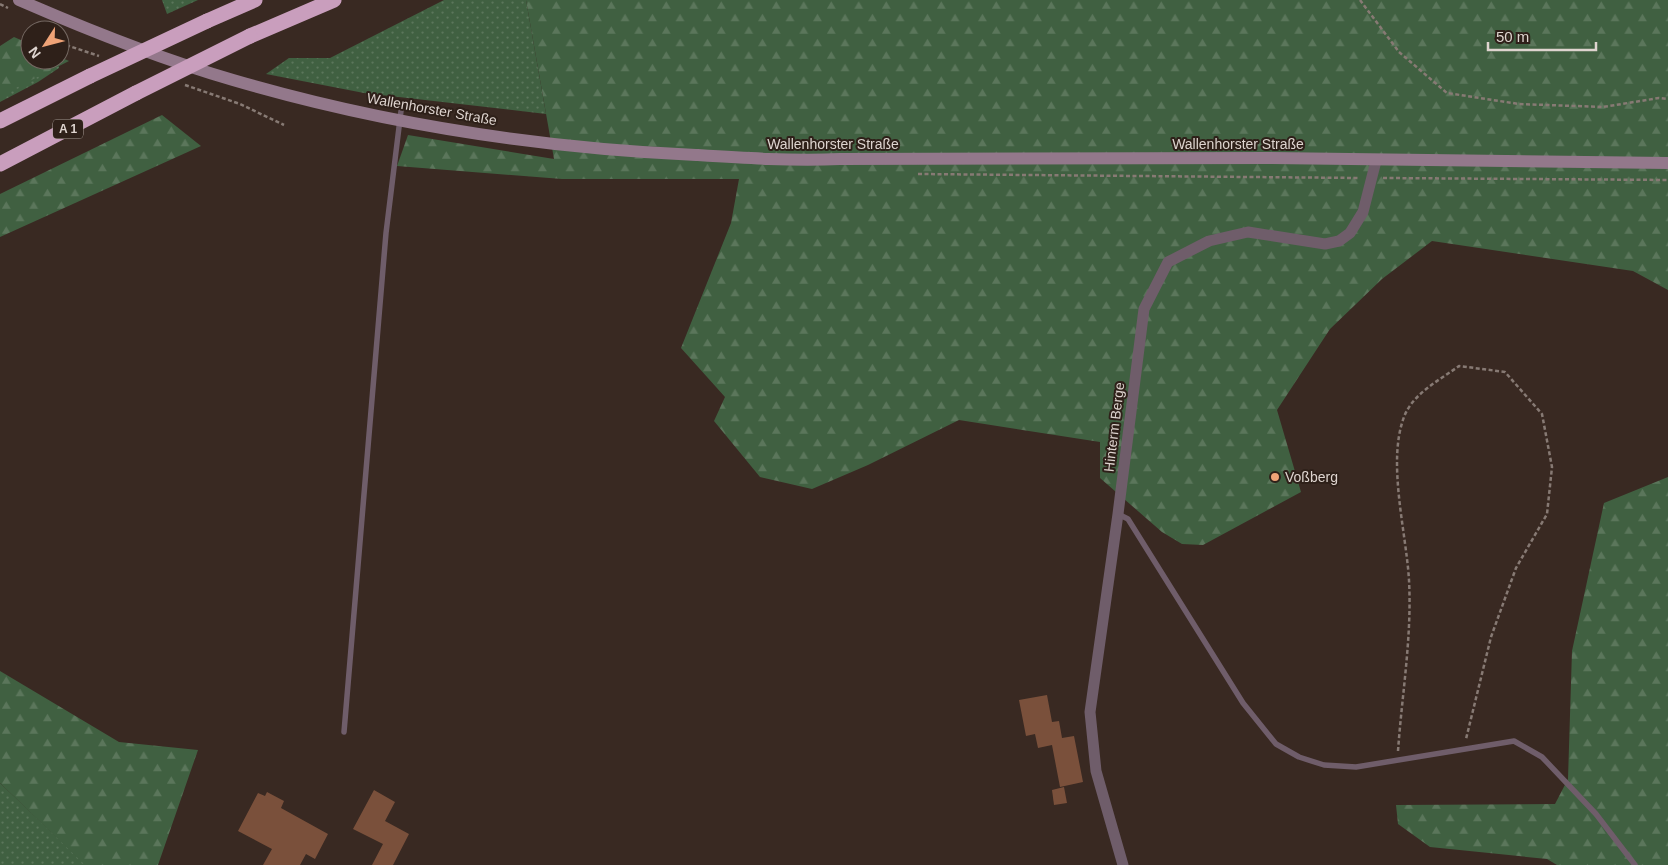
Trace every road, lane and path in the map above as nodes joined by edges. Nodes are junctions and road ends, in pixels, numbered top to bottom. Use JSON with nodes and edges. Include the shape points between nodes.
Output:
{"nodes":[{"id":1,"x":19,"y":0,"type":"edge"},
{"id":2,"x":255,"y":0,"type":"edge"},
{"id":3,"x":334,"y":0,"type":"edge"},
{"id":4,"x":1360,"y":0,"type":"edge"},
{"id":5,"x":1668,"y":99,"type":"edge"},
{"id":6,"x":400,"y":116,"type":"junction"},
{"id":7,"x":0,"y":121,"type":"edge"},
{"id":8,"x":1376,"y":161,"type":"junction"},
{"id":9,"x":1668,"y":163,"type":"edge"},
{"id":10,"x":0,"y":164,"type":"edge"},
{"id":11,"x":1372,"y":178,"type":"junction"},
{"id":12,"x":1668,"y":180,"type":"edge"},
{"id":13,"x":1118,"y":514,"type":"junction"},
{"id":14,"x":344,"y":732,"type":"dead end"},
{"id":15,"x":1464,"y":748,"type":"junction"},
{"id":16,"x":1397,"y":761,"type":"junction"},
{"id":17,"x":1123,"y":865,"type":"edge"},
{"id":18,"x":1635,"y":865,"type":"edge"}],
"edges":[{"from":1,"to":6,"type":"main road","name":"Wallenhorster Straße","via":[[158,55],[232,80]]},
{"from":2,"to":7,"type":"highway","bridge":true},
{"from":3,"to":10,"type":"highway","number":"A 1","bridge":true,"via":[[250,36]]},
{"from":4,"to":5,"type":"path","via":[[1399,52],[1447,92],[1519,104],[1603,107]]},
{"from":6,"to":8,"type":"main road","name":"Wallenhorster Straße","via":[[567,145],[792,161],[1272,158]]},
{"from":6,"to":14,"type":"lane","via":[[386,233]]},
{"from":8,"to":9,"type":"main road","name":"Wallenhorster Straße"},
{"from":8,"to":11,"type":"street","name":"Hinterm Berge"},
{"from":11,"to":12,"type":"path"},
{"from":11,"to":13,"type":"street","name":"Hinterm Berge","via":[[1363,212],[1350,233],[1339,241],[1325,244],[1248,232],[1209,241],[1168,262],[1144,309]]},
{"from":13,"to":16,"type":"lane","via":[[1128,520],[1243,703],[1276,744],[1324,766],[1356,767]]},
{"from":13,"to":17,"type":"street","name":"Hinterm Berge","via":[[1090,712],[1096,771]]},
{"from":15,"to":16,"type":"lane"},
{"from":15,"to":16,"type":"path","via":[[1491,637],[1516,568],[1547,514],[1552,468],[1542,414],[1505,372],[1459,366],[1421,393],[1404,415],[1396,448],[1409,581],[1407,668]]},
{"from":15,"to":18,"type":"lane","via":[[1514,741],[1542,757],[1596,814]]}]}
